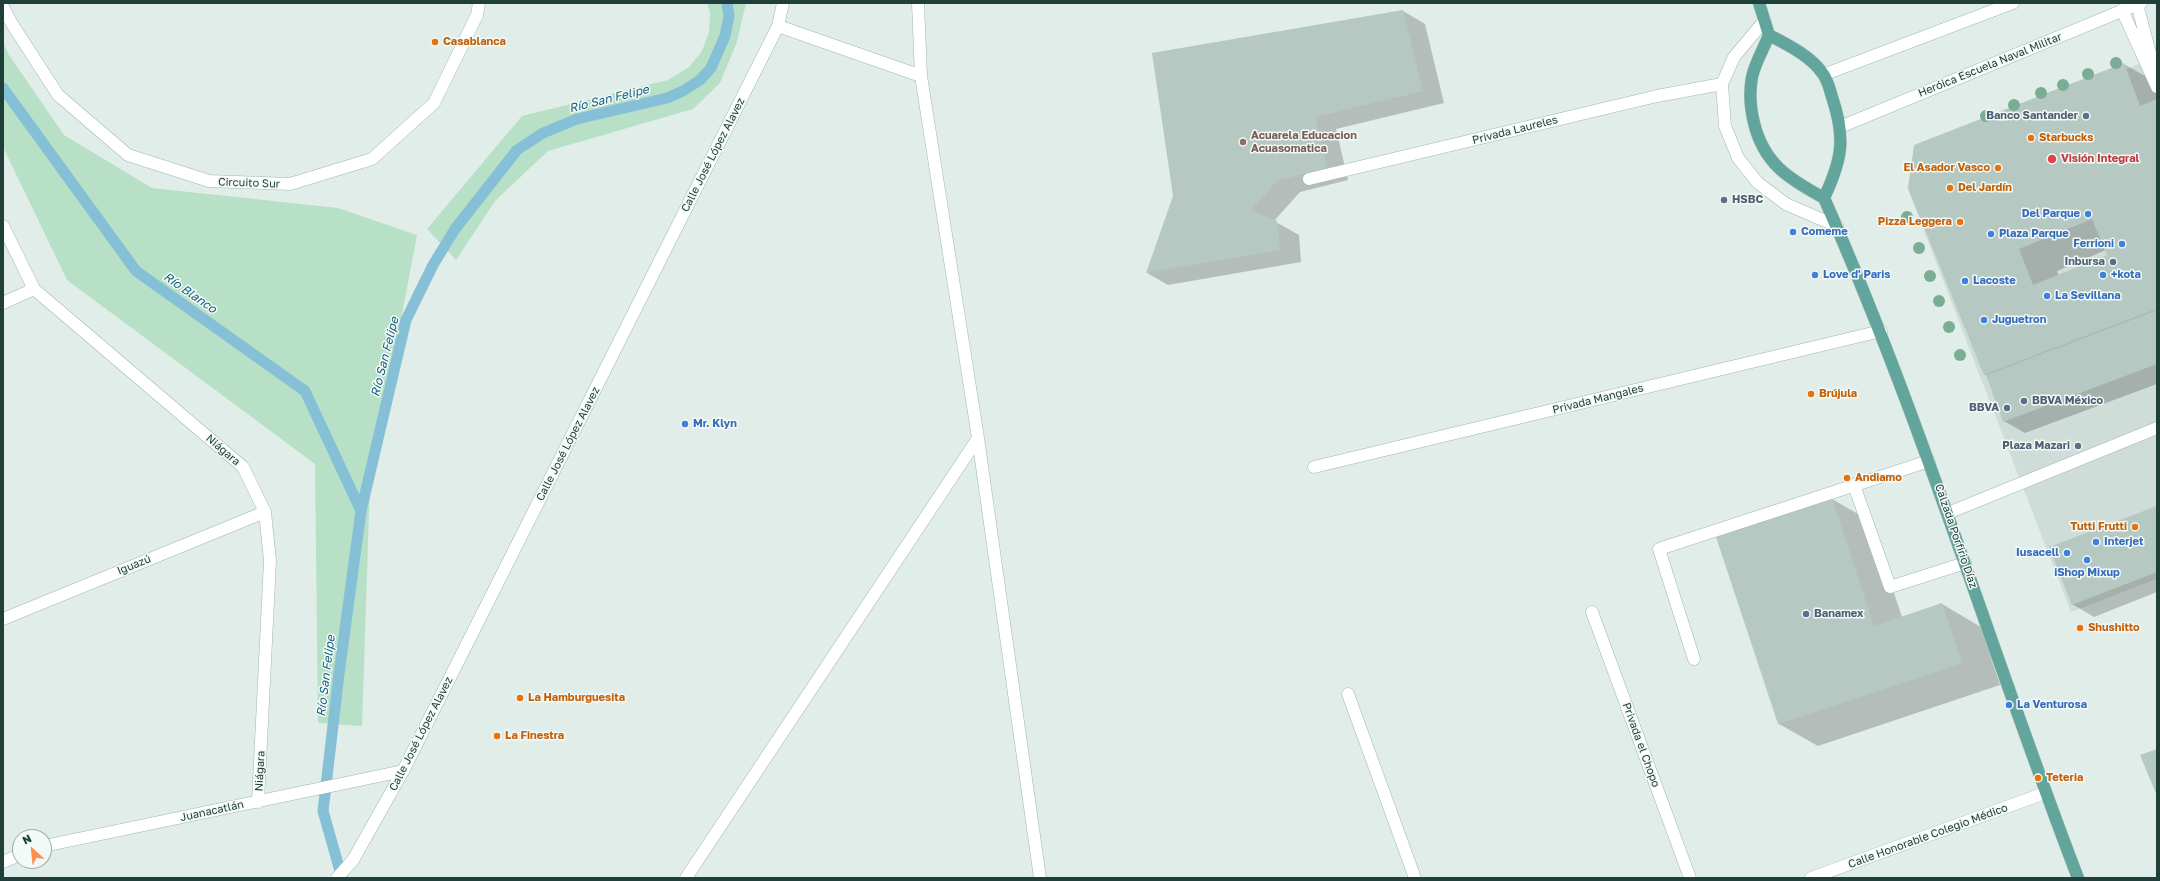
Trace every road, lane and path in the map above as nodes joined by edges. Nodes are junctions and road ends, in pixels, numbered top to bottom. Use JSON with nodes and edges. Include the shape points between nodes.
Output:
{"nodes":[{"id":1,"x":478,"y":3,"type":"edge"},
{"id":2,"x":783,"y":3,"type":"edge"},
{"id":3,"x":918,"y":3,"type":"edge"},
{"id":4,"x":1759,"y":3,"type":"edge"},
{"id":5,"x":2013,"y":3,"type":"edge"},
{"id":6,"x":2139,"y":4,"type":"edge"},
{"id":7,"x":3,"y":7,"type":"edge"},
{"id":8,"x":2122,"y":10,"type":"junction"},
{"id":9,"x":1765,"y":20,"type":"junction"},
{"id":10,"x":778,"y":26,"type":"junction"},
{"id":11,"x":1769,"y":35,"type":"junction"},
{"id":12,"x":1824,"y":74,"type":"junction"},
{"id":13,"x":921,"y":76,"type":"junction"},
{"id":14,"x":2157,"y":79,"type":"edge"},
{"id":15,"x":1722,"y":84,"type":"junction"},
{"id":16,"x":2157,"y":87,"type":"edge"},
{"id":17,"x":1840,"y":127,"type":"junction"},
{"id":18,"x":1309,"y":179,"type":"dead end"},
{"id":19,"x":1824,"y":198,"type":"junction"},
{"id":20,"x":3,"y":226,"type":"edge"},
{"id":21,"x":1837,"y":226,"type":"junction"},
{"id":22,"x":34,"y":289,"type":"junction"},
{"id":23,"x":3,"y":303,"type":"edge"},
{"id":24,"x":1881,"y":331,"type":"junction"},
{"id":25,"x":2157,"y":428,"type":"edge"},
{"id":26,"x":978,"y":438,"type":"junction"},
{"id":27,"x":1929,"y":461,"type":"junction"},
{"id":28,"x":1314,"y":467,"type":"dead end"},
{"id":29,"x":1854,"y":486,"type":"junction"},
{"id":30,"x":265,"y":512,"type":"junction"},
{"id":31,"x":1948,"y":514,"type":"junction"},
{"id":32,"x":1965,"y":563,"type":"junction"},
{"id":33,"x":1592,"y":612,"type":"dead end"},
{"id":34,"x":3,"y":619,"type":"edge"},
{"id":35,"x":1694,"y":659,"type":"dead end"},
{"id":36,"x":1348,"y":694,"type":"dead end"},
{"id":37,"x":403,"y":771,"type":"junction"},
{"id":38,"x":2045,"y":793,"type":"junction"},
{"id":39,"x":258,"y":802,"type":"junction"},
{"id":40,"x":52,"y":844,"type":"edge"},
{"id":41,"x":337,"y":878,"type":"edge"},
{"id":42,"x":686,"y":878,"type":"edge"},
{"id":43,"x":1040,"y":878,"type":"edge"},
{"id":44,"x":1415,"y":878,"type":"edge"},
{"id":45,"x":1690,"y":878,"type":"edge"},
{"id":46,"x":1811,"y":878,"type":"edge"},
{"id":47,"x":2078,"y":878,"type":"edge"}],
"edges":[{"from":1,"to":7,"type":"street","name":"Circuito Sur","via":[[477,15],[434,104],[372,159],[290,184],[209,181],[128,156],[58,94]]},
{"from":2,"to":10,"type":"street","name":"Calle José López Alavez"},
{"from":3,"to":13,"type":"street"},
{"from":4,"to":9,"type":"main road"},
{"from":5,"to":12,"type":"street"},
{"from":6,"to":8,"type":"street","name":"Heróica Escuela Naval Militar"},
{"from":6,"to":14,"type":"street"},
{"from":8,"to":16,"type":"street"},
{"from":8,"to":17,"type":"street","name":"Heróica Escuela Naval Militar"},
{"from":9,"to":11,"type":"main road"},
{"from":9,"to":15,"type":"street","via":[[1734,57]]},
{"from":10,"to":13,"type":"street"},
{"from":10,"to":37,"type":"street","name":"Calle José López Alavez"},
{"from":11,"to":12,"type":"main road","via":[[1794,48]]},
{"from":11,"to":19,"type":"main road","via":[[1752,76],[1750,92],[1750,108],[1757,134],[1766,153],[1778,168]]},
{"from":12,"to":17,"type":"main road"},
{"from":13,"to":26,"type":"street"},
{"from":15,"to":18,"type":"street","name":"Privada Laureles","via":[[1658,96]]},
{"from":15,"to":21,"type":"street","via":[[1725,126],[1738,158],[1758,184],[1786,204]]},
{"from":17,"to":19,"type":"main road","via":[[1841,153],[1837,170]]},
{"from":19,"to":21,"type":"main road","name":"Calzada Porfirio Díaz"},
{"from":20,"to":22,"type":"street","name":"Niágara"},
{"from":21,"to":24,"type":"main road","name":"Calzada Porfirio Díaz"},
{"from":22,"to":23,"type":"street"},
{"from":22,"to":30,"type":"street","name":"Niágara","via":[[243,467]]},
{"from":24,"to":27,"type":"main road","name":"Calzada Porfirio Díaz"},
{"from":24,"to":28,"type":"street","name":"Privada Mangales"},
{"from":25,"to":31,"type":"street"},
{"from":26,"to":42,"type":"street"},
{"from":26,"to":43,"type":"street"},
{"from":27,"to":29,"type":"street"},
{"from":27,"to":31,"type":"main road","name":"Calzada Porfirio Díaz"},
{"from":29,"to":32,"type":"street","via":[[1890,587]]},
{"from":29,"to":35,"type":"street","via":[[1659,549]]},
{"from":30,"to":34,"type":"street","name":"Iguazú"},
{"from":30,"to":39,"type":"street","name":"Niágara","via":[[270,561]]},
{"from":31,"to":32,"type":"main road","name":"Calzada Porfirio Díaz"},
{"from":32,"to":38,"type":"main road","name":"Calzada Porfirio Díaz"},
{"from":33,"to":45,"type":"street","name":"Privada el Chopo"},
{"from":36,"to":44,"type":"street"},
{"from":37,"to":39,"type":"street","name":"Juanacatlán"},
{"from":37,"to":41,"type":"street","name":"Calle José López Alavez","via":[[353,860]]},
{"from":38,"to":46,"type":"street","name":"Calle Honorable Colegio Médico"},
{"from":38,"to":47,"type":"main road","name":"Calzada Porfirio Díaz"},
{"from":39,"to":40,"type":"street","name":"Juanacatlán"}]}
